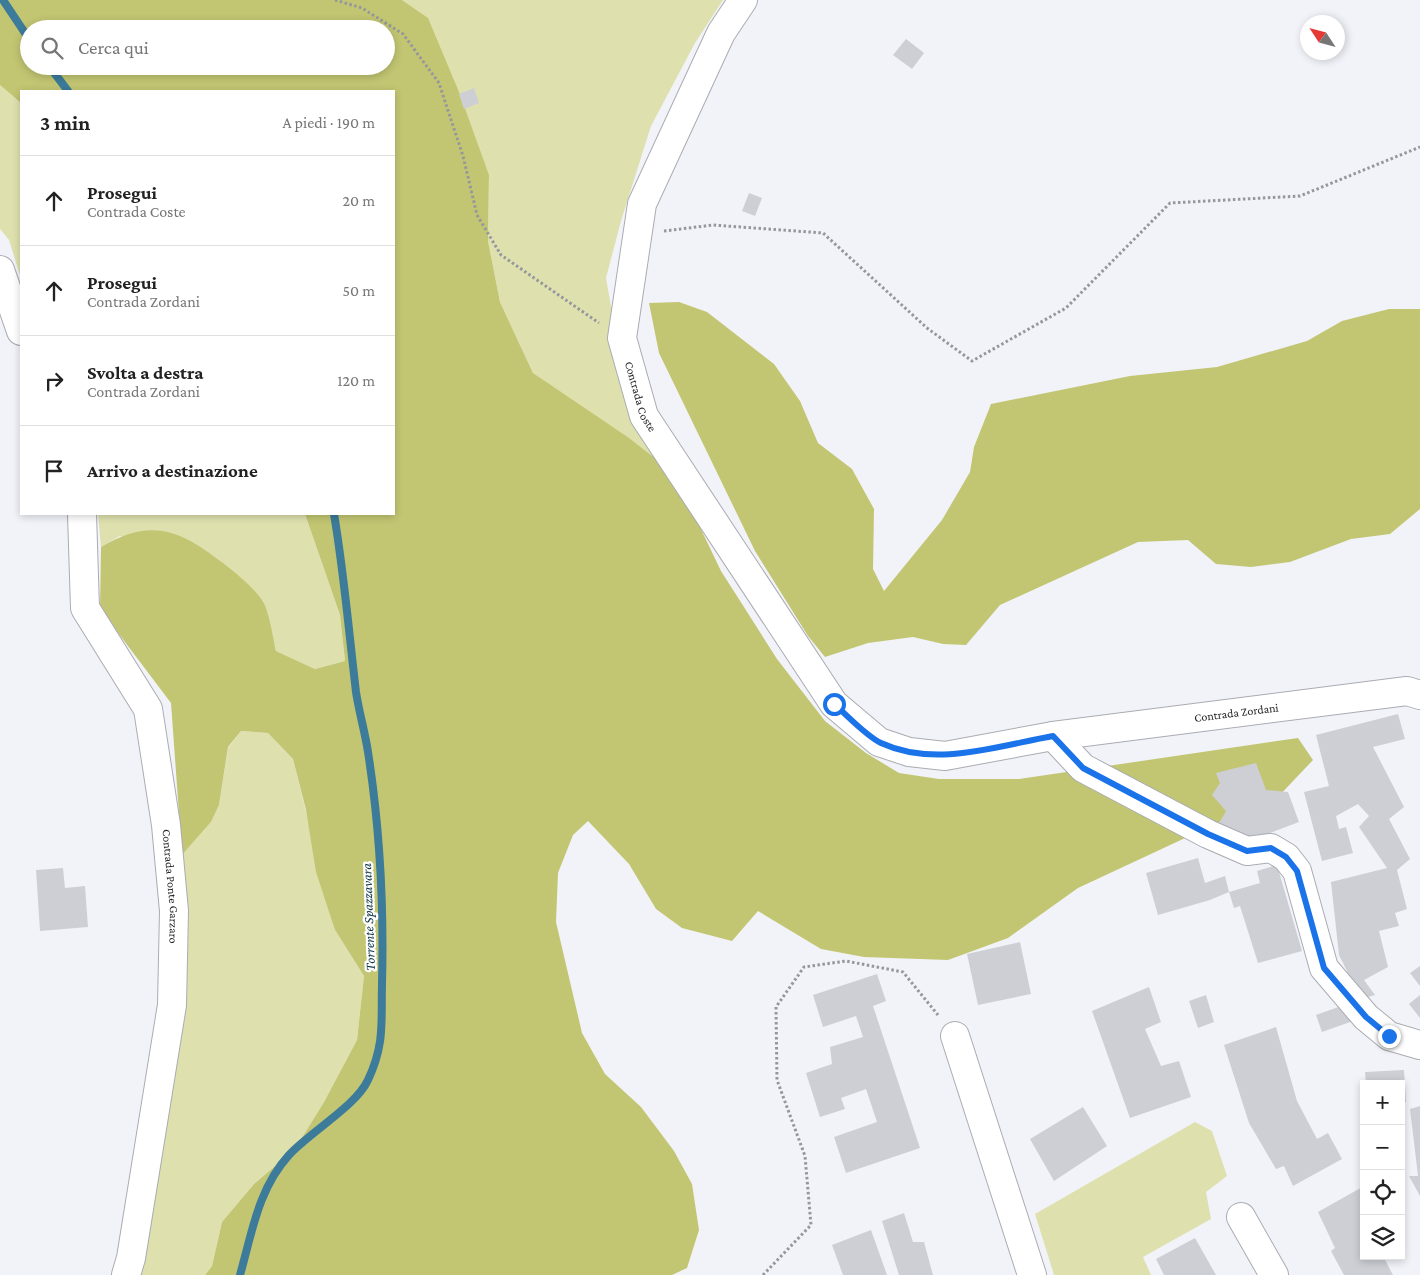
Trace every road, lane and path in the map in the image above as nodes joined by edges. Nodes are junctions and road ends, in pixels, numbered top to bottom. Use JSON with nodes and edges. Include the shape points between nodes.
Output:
{"nodes":[{"id":1,"x":336,"y":0,"type":"edge"},
{"id":2,"x":743,"y":0,"type":"edge"},
{"id":3,"x":381,"y":20,"type":"edge"},
{"id":4,"x":395,"y":29,"type":"edge"},
{"id":5,"x":1420,"y":147,"type":"edge"},
{"id":6,"x":658,"y":232,"type":"dead end"},
{"id":7,"x":0,"y":270,"type":"edge"},
{"id":8,"x":20,"y":328,"type":"edge"},
{"id":9,"x":622,"y":338,"type":"junction"},
{"id":10,"x":82,"y":515,"type":"edge"},
{"id":11,"x":1420,"y":695,"type":"edge"},
{"id":12,"x":1053,"y":736,"type":"junction"},
{"id":13,"x":879,"y":742,"type":"joint"},
{"id":14,"x":955,"y":1036,"type":"joint"},
{"id":15,"x":1420,"y":1045,"type":"edge"},
{"id":16,"x":1241,"y":1217,"type":"dead end"},
{"id":17,"x":126,"y":1275,"type":"edge"},
{"id":18,"x":763,"y":1275,"type":"edge"},
{"id":19,"x":1032,"y":1275,"type":"edge"},
{"id":20,"x":1274,"y":1275,"type":"edge"}],
"edges":[{"from":1,"to":3,"type":"path","via":[[362,8]]},
{"from":2,"to":9,"type":"street","name":"Contrada Coste","via":[[721,33],[642,204]]},
{"from":4,"to":9,"type":"path","via":[[403,34],[439,83],[463,156],[476,215],[501,255]]},
{"from":5,"to":6,"type":"path","via":[[1300,196],[1170,203],[1066,308],[972,361],[927,328],[823,233],[713,225]]},
{"from":7,"to":8,"type":"street"},
{"from":9,"to":13,"type":"street","name":"Contrada Coste","via":[[644,416],[834,704]]},
{"from":10,"to":17,"type":"street","name":"Contrada Ponte Garzaro","via":[[85,608],[148,709],[166,825],[174,910],[172,1005]]},
{"from":11,"to":12,"type":"street","name":"Contrada Zordani","via":[[1408,691]]},
{"from":12,"to":13,"type":"street","name":"Contrada Zordani","via":[[945,756],[909,752]]},
{"from":12,"to":15,"type":"street","via":[[1083,768],[1208,834],[1247,851],[1271,848],[1286,857],[1297,871],[1324,968],[1389,1036]]},
{"from":14,"to":18,"type":"path","via":[[903,972],[846,961],[804,967],[776,1007],[777,1080],[804,1156],[811,1225]]},
{"from":14,"to":19,"type":"street"},
{"from":16,"to":20,"type":"street"}]}
